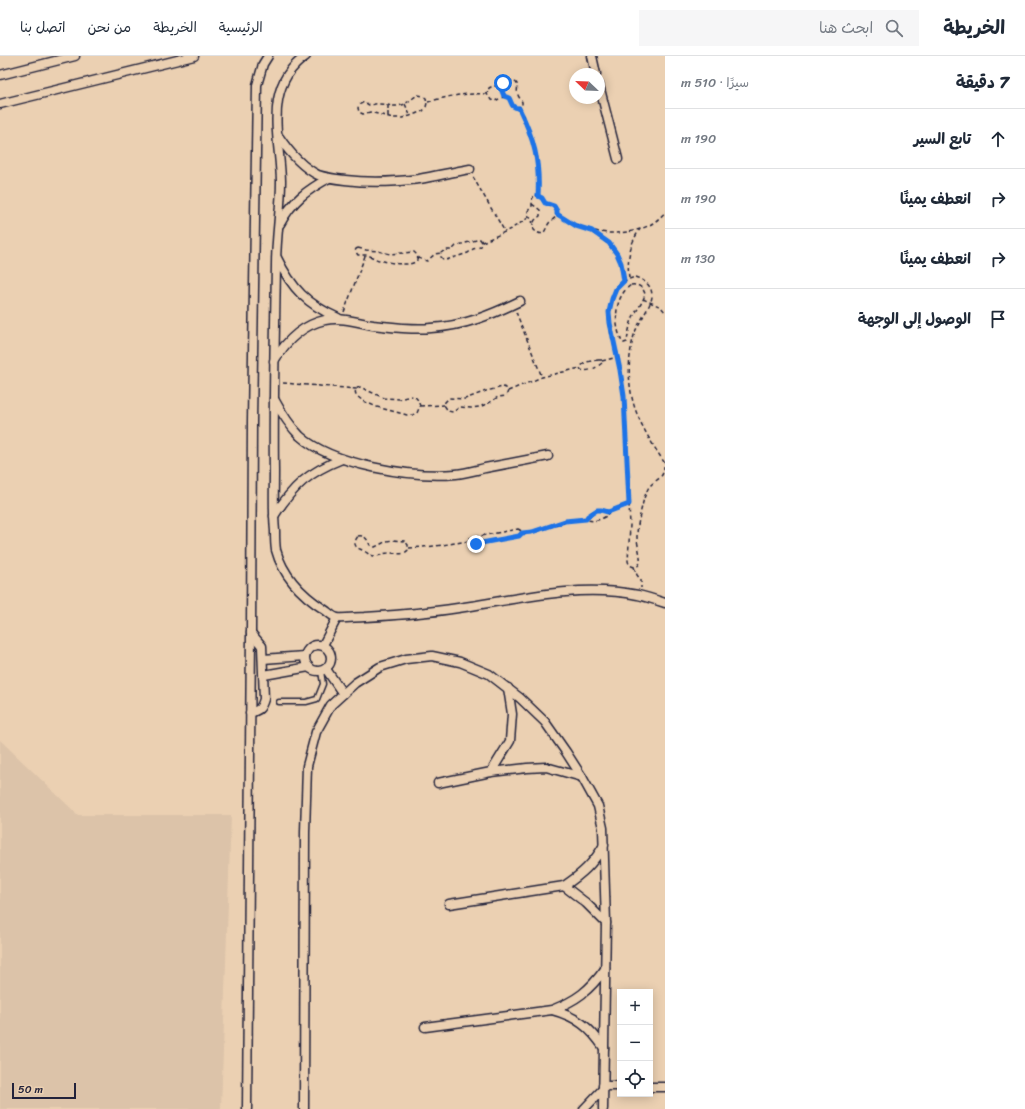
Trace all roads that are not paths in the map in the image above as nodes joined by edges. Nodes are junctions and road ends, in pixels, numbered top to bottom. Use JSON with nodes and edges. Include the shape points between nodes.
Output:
{"nodes":[{"id":1,"x":75,"y":56,"type":"edge"},
{"id":2,"x":194,"y":56,"type":"edge"},
{"id":3,"x":268,"y":56,"type":"edge"},
{"id":4,"x":306,"y":56,"type":"edge"},
{"id":5,"x":592,"y":56,"type":"edge"},
{"id":6,"x":595,"y":68,"type":"edge"},
{"id":7,"x":0,"y":75,"type":"edge"},
{"id":8,"x":0,"y":104,"type":"edge"},
{"id":9,"x":604,"y":104,"type":"edge"},
{"id":10,"x":277,"y":135,"type":"junction"},
{"id":11,"x":618,"y":160,"type":"dead end"},
{"id":12,"x":469,"y":169,"type":"road end"},
{"id":13,"x":330,"y":178,"type":"junction"},
{"id":14,"x":278,"y":226,"type":"junction"},
{"id":15,"x":276,"y":256,"type":"junction"},
{"id":16,"x":516,"y":302,"type":"road end"},
{"id":17,"x":341,"y":319,"type":"junction"},
{"id":18,"x":274,"y":362,"type":"junction"},
{"id":19,"x":273,"y":397,"type":"junction"},
{"id":20,"x":548,"y":456,"type":"dead end"},
{"id":21,"x":342,"y":459,"type":"junction"},
{"id":22,"x":274,"y":517,"type":"junction"},
{"id":23,"x":665,"y":603,"type":"edge"},
{"id":24,"x":337,"y":618,"type":"junction"},
{"id":25,"x":251,"y":633,"type":"junction"},
{"id":26,"x":323,"y":645,"type":"junction"},
{"id":27,"x":305,"y":656,"type":"junction"},
{"id":28,"x":263,"y":659,"type":"junction"},
{"id":29,"x":309,"y":667,"type":"junction"},
{"id":30,"x":323,"y":670,"type":"junction"},
{"id":31,"x":264,"y":675,"type":"junction"},
{"id":32,"x":508,"y":688,"type":"junction"},
{"id":33,"x":343,"y":694,"type":"junction"},
{"id":34,"x":279,"y":702,"type":"dead end"},
{"id":35,"x":250,"y":713,"type":"junction"},
{"id":36,"x":491,"y":772,"type":"junction"},
{"id":37,"x":582,"y":777,"type":"junction"},
{"id":38,"x":438,"y":783,"type":"dead end"},
{"id":39,"x":604,"y":844,"type":"junction"},
{"id":40,"x":564,"y":886,"type":"junction"},
{"id":41,"x":449,"y":904,"type":"dead end"},
{"id":42,"x":606,"y":923,"type":"junction"},
{"id":43,"x":605,"y":969,"type":"junction"},
{"id":44,"x":552,"y":1010,"type":"junction"},
{"id":45,"x":425,"y":1027,"type":"dead end"},
{"id":46,"x":604,"y":1048,"type":"junction"},
{"id":47,"x":617,"y":1086,"type":"edge"},
{"id":48,"x":603,"y":1087,"type":"junction"},
{"id":49,"x":653,"y":1087,"type":"edge"},
{"id":50,"x":665,"y":1087,"type":"edge"},
{"id":51,"x":247,"y":1109,"type":"edge"},
{"id":52,"x":304,"y":1109,"type":"edge"},
{"id":53,"x":584,"y":1109,"type":"edge"},
{"id":54,"x":603,"y":1109,"type":"edge"}],
"edges":[{"from":1,"to":7,"type":"street"},
{"from":2,"to":8,"type":"street"},
{"from":3,"to":25,"type":"street","via":[[257,85]]},
{"from":4,"to":10,"type":"street","via":[[291,70],[283,83],[276,113]]},
{"from":5,"to":6,"type":"street"},
{"from":9,"to":11,"type":"street"},
{"from":10,"to":13,"type":"street","via":[[299,162],[318,175]]},
{"from":10,"to":14,"type":"street","via":[[281,180]]},
{"from":12,"to":13,"type":"street","via":[[397,181],[367,182]]},
{"from":13,"to":14,"type":"street","via":[[299,198]]},
{"from":14,"to":15,"type":"street"},
{"from":15,"to":17,"type":"street","via":[[291,283],[307,300],[322,311]]},
{"from":15,"to":18,"type":"street"},
{"from":16,"to":17,"type":"street","via":[[477,319],[430,328],[392,327]]},
{"from":17,"to":18,"type":"street","via":[[325,320],[300,331],[290,339]]},
{"from":18,"to":19,"type":"street"},
{"from":19,"to":21,"type":"street","via":[[284,418],[300,436],[320,450]]},
{"from":19,"to":22,"type":"street"},
{"from":20,"to":21,"type":"street","via":[[456,474],[398,472]]},
{"from":21,"to":22,"type":"street","via":[[309,475],[283,501]]},
{"from":22,"to":24,"type":"street","via":[[276,548],[283,568],[307,597]]},
{"from":23,"to":24,"type":"street","via":[[639,595],[571,591],[440,611],[396,616]]},
{"from":24,"to":26,"type":"street"},
{"from":25,"to":28,"type":"street","via":[[262,646]]},
{"from":25,"to":35,"type":"street"},
{"from":26,"to":27,"type":"street","via":[[311,646]]},
{"from":26,"to":30,"type":"street","via":[[328,648],[332,659],[330,665]]},
{"from":27,"to":28,"type":"street"},
{"from":27,"to":29,"type":"street","via":[[305,662]]},
{"from":28,"to":31,"type":"street"},
{"from":29,"to":30,"type":"street"},
{"from":29,"to":31,"type":"street"},
{"from":30,"to":33,"type":"street"},
{"from":30,"to":34,"type":"lane","via":[[324,684],[317,699],[306,702]]},
{"from":31,"to":35,"type":"street","via":[[262,706],[258,711]]},
{"from":32,"to":33,"type":"street","via":[[489,674],[466,664],[432,656],[406,659],[380,667],[355,682]]},
{"from":32,"to":36,"type":"street","via":[[512,714],[510,741]]},
{"from":32,"to":37,"type":"street","via":[[545,722]]},
{"from":33,"to":52,"type":"street","via":[[331,705],[316,732],[307,766]]},
{"from":35,"to":51,"type":"street"},
{"from":36,"to":37,"type":"street","via":[[546,767]]},
{"from":36,"to":38,"type":"street"},
{"from":37,"to":39,"type":"street","via":[[598,806]]},
{"from":39,"to":40,"type":"street","via":[[588,868]]},
{"from":39,"to":42,"type":"street"},
{"from":40,"to":41,"type":"street"},
{"from":40,"to":42,"type":"street"},
{"from":42,"to":43,"type":"street"},
{"from":43,"to":44,"type":"street","via":[[595,983],[582,994],[568,1004]]},
{"from":43,"to":46,"type":"street"},
{"from":44,"to":45,"type":"street"},
{"from":44,"to":46,"type":"street","via":[[577,1019],[588,1027]]},
{"from":46,"to":48,"type":"street"},
{"from":47,"to":48,"type":"street"},
{"from":48,"to":53,"type":"street"},
{"from":48,"to":54,"type":"street"},
{"from":49,"to":50,"type":"street"}]}
